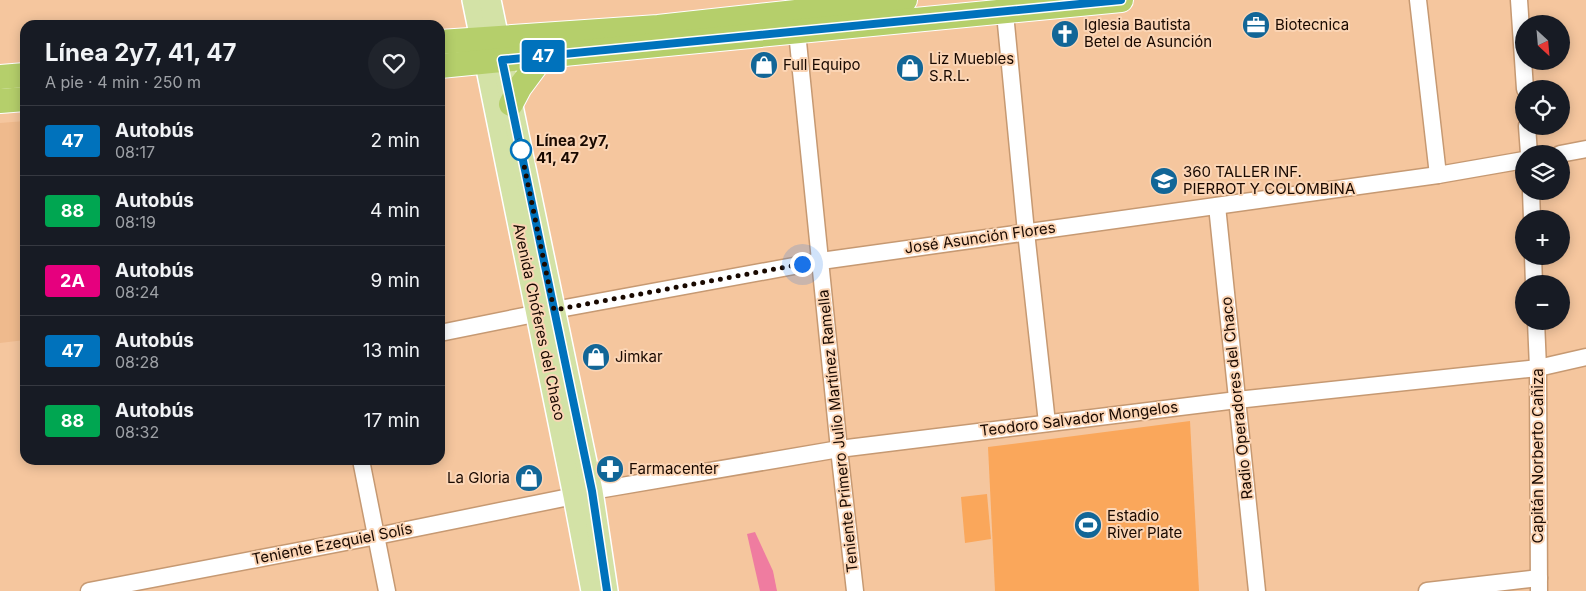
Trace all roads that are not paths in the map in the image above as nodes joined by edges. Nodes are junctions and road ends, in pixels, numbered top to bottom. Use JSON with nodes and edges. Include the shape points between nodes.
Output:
{"nodes":[{"id":1,"x":473,"y":0,"type":"edge"},
{"id":2,"x":490,"y":0,"type":"edge"},
{"id":3,"x":905,"y":0,"type":"edge"},
{"id":4,"x":1121,"y":0,"type":"edge"},
{"id":5,"x":1418,"y":0,"type":"edge"},
{"id":6,"x":1520,"y":0,"type":"edge"},
{"id":7,"x":1004,"y":5,"type":"edge"},
{"id":8,"x":777,"y":7,"type":"edge"},
{"id":9,"x":796,"y":32,"type":"junction"},
{"id":10,"x":445,"y":43,"type":"edge"},
{"id":11,"x":492,"y":51,"type":"junction"},
{"id":12,"x":543,"y":56,"type":"junction"},
{"id":13,"x":445,"y":65,"type":"edge"},
{"id":14,"x":20,"y":75,"type":"edge"},
{"id":15,"x":0,"y":77,"type":"edge"},
{"id":16,"x":1524,"y":80,"type":"edge"},
{"id":17,"x":20,"y":99,"type":"edge"},
{"id":18,"x":0,"y":101,"type":"edge"},
{"id":19,"x":512,"y":104,"type":"junction"},
{"id":20,"x":1586,"y":149,"type":"edge"},
{"id":21,"x":1570,"y":152,"type":"edge"},
{"id":22,"x":1515,"y":162,"type":"edge"},
{"id":23,"x":1438,"y":175,"type":"junction"},
{"id":24,"x":1217,"y":206,"type":"junction"},
{"id":25,"x":1026,"y":232,"type":"junction"},
{"id":26,"x":821,"y":261,"type":"junction"},
{"id":27,"x":546,"y":312,"type":"junction"},
{"id":28,"x":1536,"y":330,"type":"edge"},
{"id":29,"x":445,"y":332,"type":"edge"},
{"id":30,"x":1586,"y":357,"type":"edge"},
{"id":31,"x":1538,"y":368,"type":"junction"},
{"id":32,"x":1237,"y":400,"type":"junction"},
{"id":33,"x":1047,"y":424,"type":"junction"},
{"id":34,"x":839,"y":449,"type":"junction"},
{"id":35,"x":362,"y":465,"type":"edge"},
{"id":36,"x":583,"y":494,"type":"junction"},
{"id":37,"x":377,"y":536,"type":"junction"},
{"id":38,"x":1538,"y":584,"type":"edge"},
{"id":39,"x":89,"y":591,"type":"edge"},
{"id":40,"x":387,"y":591,"type":"edge"},
{"id":41,"x":592,"y":591,"type":"edge"},
{"id":42,"x":607,"y":591,"type":"edge"},
{"id":43,"x":855,"y":591,"type":"edge"},
{"id":44,"x":1257,"y":591,"type":"edge"},
{"id":45,"x":1427,"y":591,"type":"edge"}],
"edges":[{"from":1,"to":11,"type":"main road"},
{"from":2,"to":11,"type":"main road"},
{"from":3,"to":8,"type":"highway"},
{"from":4,"to":7,"type":"highway"},
{"from":5,"to":23,"type":"street"},
{"from":6,"to":16,"type":"street"},
{"from":7,"to":9,"type":"highway"},
{"from":7,"to":25,"type":"street"},
{"from":8,"to":11,"type":"highway"},
{"from":9,"to":12,"type":"highway"},
{"from":9,"to":26,"type":"street","name":"Teniente Primero Julio Martínez Ramella"},
{"from":10,"to":11,"type":"highway"},
{"from":11,"to":12,"type":"highway"},
{"from":11,"to":13,"type":"highway"},
{"from":11,"to":19,"type":"main road","name":"Avenida Chóferes del Chaco"},
{"from":11,"to":27,"type":"main road","name":"Avenida Chóferes del Chaco"},
{"from":12,"to":19,"type":"highway"},
{"from":14,"to":15,"type":"highway"},
{"from":17,"to":18,"type":"highway"},
{"from":19,"to":27,"type":"main road","name":"Avenida Chóferes del Chaco"},
{"from":20,"to":21,"type":"street"},
{"from":22,"to":23,"type":"street","name":"José Asunción Flores"},
{"from":23,"to":24,"type":"street","name":"José Asunción Flores"},
{"from":24,"to":25,"type":"street","name":"José Asunción Flores"},
{"from":24,"to":32,"type":"street","name":"Radio Operadores del Chaco"},
{"from":25,"to":26,"type":"street","name":"José Asunción Flores"},
{"from":25,"to":33,"type":"street"},
{"from":26,"to":27,"type":"street","name":"José Asunción Flores"},
{"from":26,"to":34,"type":"street","name":"Teniente Primero Julio Martínez Ramella"},
{"from":27,"to":29,"type":"street","name":"José Asunción Flores"},
{"from":27,"to":36,"type":"main road","name":"Avenida Chóferes del Chaco"},
{"from":28,"to":31,"type":"street","name":"Capitán Norberto Cañiza"},
{"from":30,"to":31,"type":"street","name":"Teodoro Salvador Mongelos"},
{"from":31,"to":32,"type":"street","name":"Teodoro Salvador Mongelos"},
{"from":31,"to":38,"type":"street","name":"Capitán Norberto Cañiza"},
{"from":32,"to":33,"type":"street","name":"Teodoro Salvador Mongelos"},
{"from":32,"to":44,"type":"street","name":"Radio Operadores del Chaco"},
{"from":33,"to":34,"type":"street","name":"Teodoro Salvador Mongelos"},
{"from":34,"to":36,"type":"street","name":"Teodoro Salvador Mongelos"},
{"from":34,"to":43,"type":"street","name":"Teniente Primero Julio Martínez Ramella"},
{"from":35,"to":37,"type":"street"},
{"from":36,"to":37,"type":"street","name":"Teniente Ezequiel Solís"},
{"from":36,"to":41,"type":"main road","name":"Avenida Chóferes del Chaco"},
{"from":36,"to":42,"type":"main road","name":"Avenida Chóferes del Chaco"},
{"from":37,"to":39,"type":"street","name":"Teniente Ezequiel Solís"},
{"from":37,"to":40,"type":"street"},
{"from":38,"to":45,"type":"street"}]}
